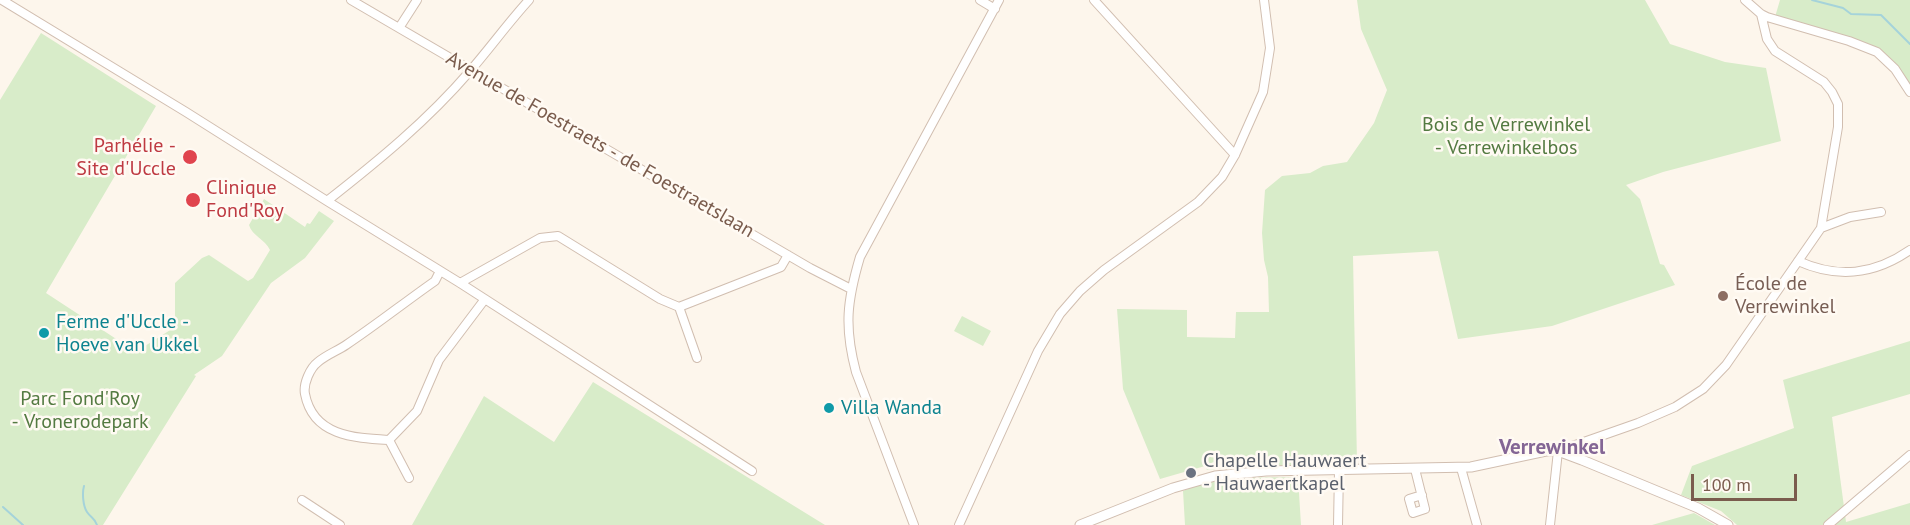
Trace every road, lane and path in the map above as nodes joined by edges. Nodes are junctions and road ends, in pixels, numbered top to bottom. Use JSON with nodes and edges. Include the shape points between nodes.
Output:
{"nodes":[{"id":1,"x":2,"y":0,"type":"edge"},
{"id":2,"x":351,"y":0,"type":"edge"},
{"id":3,"x":417,"y":0,"type":"edge"},
{"id":4,"x":529,"y":0,"type":"edge"},
{"id":5,"x":980,"y":0,"type":"edge"},
{"id":6,"x":999,"y":0,"type":"edge"},
{"id":7,"x":1094,"y":0,"type":"edge"},
{"id":8,"x":1264,"y":0,"type":"edge"},
{"id":9,"x":1745,"y":0,"type":"edge"},
{"id":10,"x":994,"y":9,"type":"junction"},
{"id":11,"x":1761,"y":14,"type":"junction"},
{"id":12,"x":399,"y":28,"type":"junction"},
{"id":13,"x":471,"y":71,"type":"junction"},
{"id":14,"x":1910,"y":92,"type":"edge"},
{"id":15,"x":1235,"y":155,"type":"junction"},
{"id":16,"x":327,"y":201,"type":"junction"},
{"id":17,"x":1881,"y":212,"type":"dead end"},
{"id":18,"x":1821,"y":228,"type":"junction"},
{"id":19,"x":1910,"y":250,"type":"edge"},
{"id":20,"x":788,"y":255,"type":"junction"},
{"id":21,"x":1798,"y":261,"type":"junction"},
{"id":22,"x":440,"y":271,"type":"junction"},
{"id":23,"x":460,"y":283,"type":"junction"},
{"id":24,"x":850,"y":289,"type":"junction"},
{"id":25,"x":485,"y":299,"type":"junction"},
{"id":26,"x":679,"y":307,"type":"junction"},
{"id":27,"x":697,"y":358,"type":"dead end"},
{"id":28,"x":389,"y":440,"type":"junction"},
{"id":29,"x":1558,"y":451,"type":"junction"},
{"id":30,"x":1910,"y":455,"type":"edge"},
{"id":31,"x":1461,"y":468,"type":"junction"},
{"id":32,"x":1415,"y":469,"type":"junction"},
{"id":33,"x":1339,"y":470,"type":"junction"},
{"id":34,"x":752,"y":471,"type":"dead end"},
{"id":35,"x":409,"y":478,"type":"dead end"},
{"id":36,"x":1422,"y":495,"type":"dead end"},
{"id":37,"x":302,"y":500,"type":"dead end"},
{"id":38,"x":340,"y":525,"type":"edge"},
{"id":39,"x":914,"y":525,"type":"edge"},
{"id":40,"x":959,"y":525,"type":"edge"},
{"id":41,"x":1080,"y":525,"type":"edge"},
{"id":42,"x":1338,"y":525,"type":"edge"},
{"id":43,"x":1478,"y":525,"type":"edge"},
{"id":44,"x":1550,"y":525,"type":"edge"},
{"id":45,"x":1728,"y":525,"type":"edge"},
{"id":46,"x":1828,"y":525,"type":"edge"}],
"edges":[{"from":1,"to":16,"type":"street"},
{"from":2,"to":12,"type":"street","name":"Avenue de Foestraets - de Foestraetslaan"},
{"from":3,"to":12,"type":"street"},
{"from":4,"to":13,"type":"street"},
{"from":5,"to":10,"type":"street"},
{"from":6,"to":10,"type":"street"},
{"from":7,"to":15,"type":"street"},
{"from":8,"to":15,"type":"street","via":[[1270,48],[1263,92]]},
{"from":9,"to":11,"type":"street"},
{"from":10,"to":24,"type":"street","via":[[860,257]]},
{"from":11,"to":14,"type":"street","via":[[1877,52],[1895,69]]},
{"from":11,"to":18,"type":"street","via":[[1767,39],[1775,51],[1824,82],[1838,104],[1838,127]]},
{"from":12,"to":13,"type":"street","name":"Avenue de Foestraets - de Foestraetslaan"},
{"from":13,"to":16,"type":"street","via":[[406,137]]},
{"from":13,"to":20,"type":"street","name":"Avenue de Foestraets - de Foestraetslaan"},
{"from":15,"to":40,"type":"street","via":[[1222,177],[1198,202],[1104,270],[1060,314],[1038,351]]},
{"from":16,"to":22,"type":"street"},
{"from":17,"to":18,"type":"street","via":[[1850,217]]},
{"from":18,"to":21,"type":"street"},
{"from":19,"to":21,"type":"street","via":[[1894,261],[1864,270],[1832,273]]},
{"from":20,"to":24,"type":"street","name":"Avenue de Foestraets - de Foestraetslaan"},
{"from":20,"to":26,"type":"street","via":[[781,267]]},
{"from":21,"to":29,"type":"street","via":[[1726,365],[1703,389],[1676,407]]},
{"from":22,"to":23,"type":"street"},
{"from":22,"to":28,"type":"street","via":[[435,281],[318,362],[309,373],[304,390],[308,410],[324,426],[355,438]]},
{"from":23,"to":25,"type":"street"},
{"from":23,"to":26,"type":"street","via":[[540,238],[558,236]]},
{"from":24,"to":39,"type":"street","via":[[850,350]]},
{"from":25,"to":28,"type":"street","via":[[439,360],[417,411]]},
{"from":25,"to":34,"type":"street"},
{"from":26,"to":27,"type":"street"},
{"from":28,"to":35,"type":"street"},
{"from":29,"to":31,"type":"street"},
{"from":29,"to":44,"type":"street"},
{"from":29,"to":45,"type":"street","via":[[1698,508]]},
{"from":30,"to":46,"type":"street"},
{"from":31,"to":32,"type":"street"},
{"from":31,"to":43,"type":"street"},
{"from":32,"to":33,"type":"street"},
{"from":32,"to":36,"type":"street"},
{"from":33,"to":41,"type":"street","via":[[1215,476],[1173,488]]},
{"from":33,"to":42,"type":"street"},
{"from":37,"to":38,"type":"street"}]}
